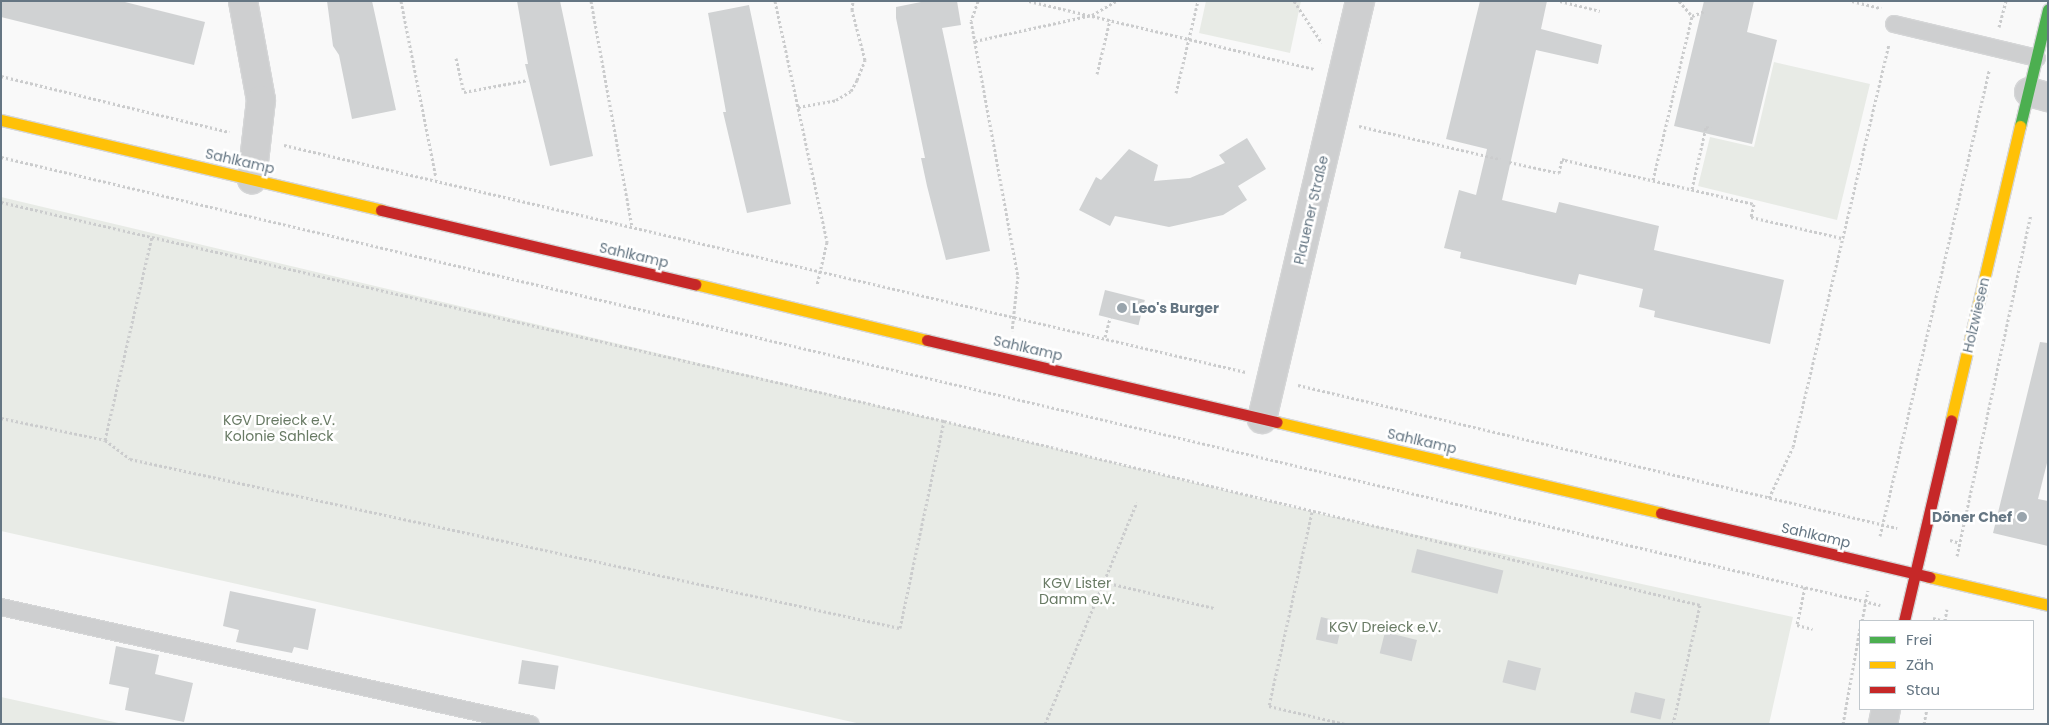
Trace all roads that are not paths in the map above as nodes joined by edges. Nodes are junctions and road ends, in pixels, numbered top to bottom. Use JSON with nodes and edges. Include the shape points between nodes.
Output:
{"nodes":[{"id":1,"x":243,"y":1,"type":"edge"},
{"id":2,"x":1360,"y":1,"type":"edge"},
{"id":3,"x":2048,"y":10,"type":"edge"},
{"id":4,"x":1894,"y":24,"type":"road end"},
{"id":5,"x":2037,"y":58,"type":"junction"},
{"id":6,"x":2038,"y":94,"type":"edge"},
{"id":7,"x":1,"y":120,"type":"edge"},
{"id":8,"x":252,"y":179,"type":"junction"},
{"id":9,"x":1262,"y":419,"type":"junction"},
{"id":10,"x":1915,"y":574,"type":"junction"},
{"id":11,"x":2048,"y":605,"type":"edge"},
{"id":12,"x":1,"y":607,"type":"edge"},
{"id":13,"x":1904,"y":620,"type":"edge"},
{"id":14,"x":1886,"y":710,"type":"edge"},
{"id":15,"x":530,"y":724,"type":"edge"},
{"id":16,"x":1883,"y":724,"type":"edge"}],
"edges":[{"from":1,"to":8,"type":"street","via":[[261,100]]},
{"from":2,"to":9,"type":"street","name":"Plauener Straße"},
{"from":3,"to":5,"type":"street","name":"Holzwiesen"},
{"from":4,"to":5,"type":"lane"},
{"from":5,"to":6,"type":"street","name":"Holzwiesen"},
{"from":6,"to":10,"type":"street","name":"Holzwiesen"},
{"from":7,"to":8,"type":"street","name":"Sahlkamp"},
{"from":8,"to":9,"type":"street","name":"Sahlkamp"},
{"from":9,"to":10,"type":"street","name":"Sahlkamp"},
{"from":10,"to":11,"type":"street","name":"Sahlkamp"},
{"from":10,"to":13,"type":"street","name":"Holzwiesen"},
{"from":12,"to":15,"type":"lane"},
{"from":14,"to":16,"type":"street"}]}
